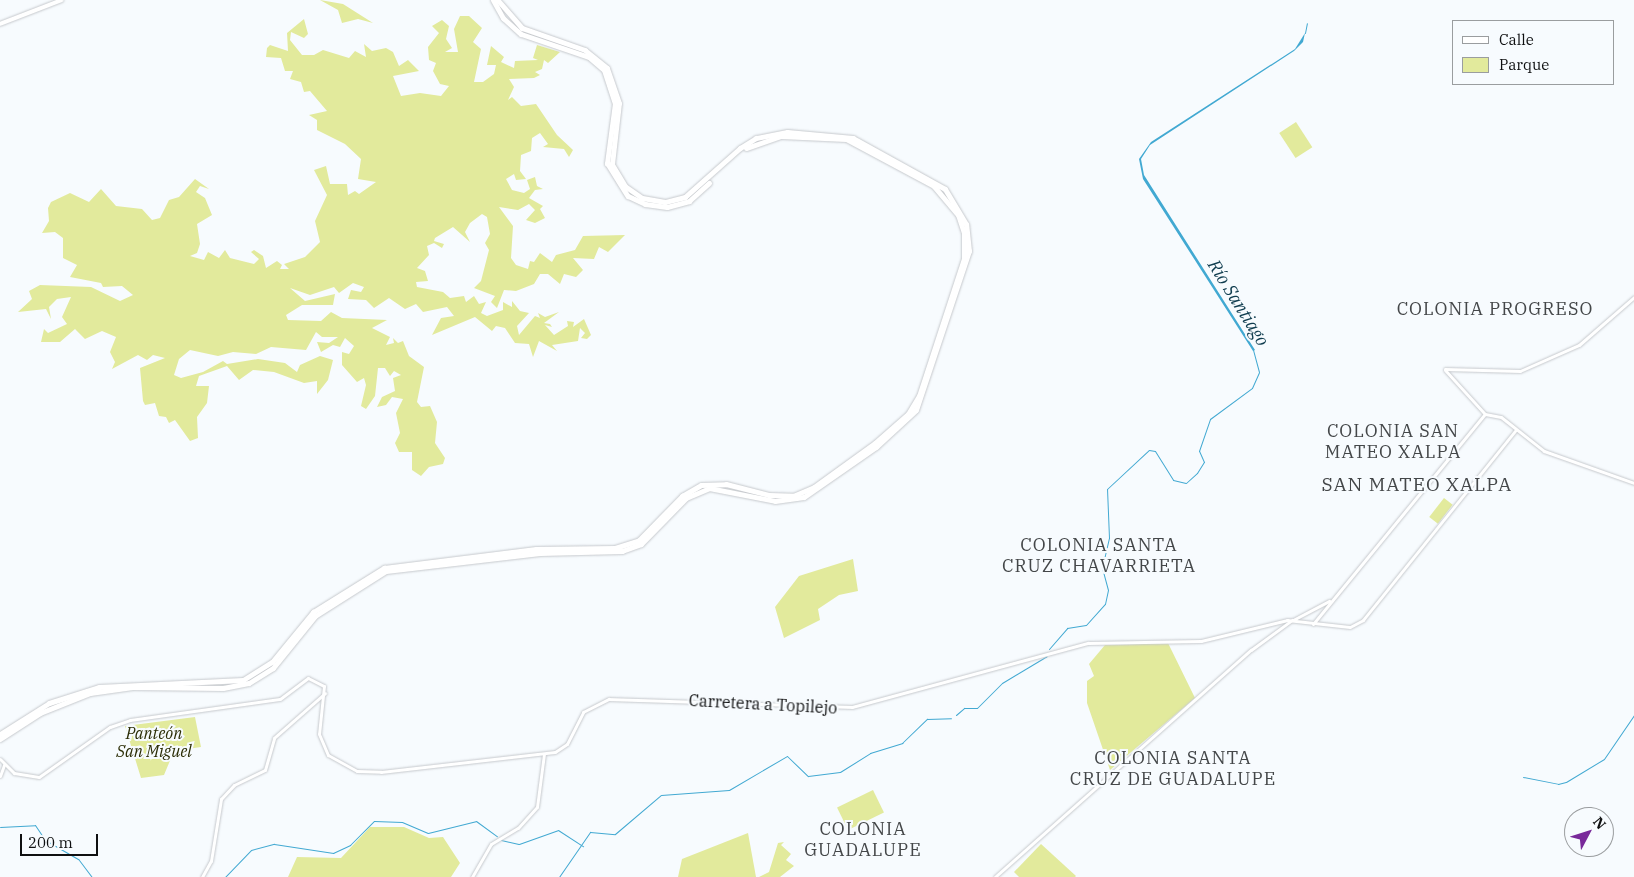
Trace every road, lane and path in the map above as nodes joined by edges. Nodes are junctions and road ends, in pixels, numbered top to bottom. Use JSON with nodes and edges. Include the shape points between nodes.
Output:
{"nodes":[{"id":1,"x":62,"y":0,"type":"edge"},
{"id":2,"x":493,"y":0,"type":"edge"},
{"id":3,"x":498,"y":0,"type":"edge"},
{"id":4,"x":0,"y":24,"type":"edge"},
{"id":5,"x":1634,"y":297,"type":"edge"},
{"id":6,"x":1485,"y":414,"type":"junction"},
{"id":7,"x":1516,"y":430,"type":"junction"},
{"id":8,"x":1634,"y":483,"type":"edge"},
{"id":9,"x":1331,"y":600,"type":"junction"},
{"id":10,"x":1292,"y":620,"type":"junction"},
{"id":11,"x":1313,"y":624,"type":"junction"},
{"id":12,"x":325,"y":693,"type":"junction"},
{"id":13,"x":0,"y":734,"type":"edge"},
{"id":14,"x":0,"y":739,"type":"edge"},
{"id":15,"x":544,"y":754,"type":"junction"},
{"id":16,"x":0,"y":759,"type":"edge"},
{"id":17,"x":4,"y":765,"type":"junction"},
{"id":18,"x":0,"y":776,"type":"edge"},
{"id":19,"x":202,"y":877,"type":"edge"},
{"id":20,"x":472,"y":877,"type":"edge"},
{"id":21,"x":995,"y":877,"type":"edge"}],
"edges":[{"from":1,"to":4,"type":"main road"},
{"from":2,"to":13,"type":"highway","via":[[503,18],[521,34],[588,57],[604,70],[615,103],[607,163],[618,185],[637,201],[660,207],[689,200],[741,151],[781,136],[846,139],[944,194],[960,220],[965,251],[912,409],[875,443],[801,493],[776,496],[726,484],[706,484],[682,496],[649,532],[624,546],[536,548],[392,565],[313,612],[272,662],[243,680],[99,687],[48,703]]},
{"from":3,"to":14,"type":"highway","via":[[522,28],[585,50],[607,68],[619,103],[612,164],[625,186],[642,198],[665,202],[685,197],[740,148],[756,138],[787,132],[853,138],[945,188],[966,224],[969,251],[916,410],[876,448],[804,497],[781,501],[709,488],[686,498],[648,539],[627,550],[486,557],[386,572],[315,616],[273,668],[249,683],[223,688],[133,687],[90,693],[40,713]]},
{"from":5,"to":6,"type":"main road","via":[[1579,345],[1520,371],[1445,369]]},
{"from":6,"to":7,"type":"main road","via":[[1501,417]]},
{"from":6,"to":9,"type":"main road"},
{"from":7,"to":8,"type":"main road","via":[[1544,451]]},
{"from":7,"to":11,"type":"main road","via":[[1363,620],[1346,628]]},
{"from":9,"to":10,"type":"main road"},
{"from":9,"to":11,"type":"main road"},
{"from":10,"to":11,"type":"main road"},
{"from":10,"to":15,"type":"main road","name":"Carretera a Topilejo","via":[[1201,641],[1088,643],[852,707],[609,699],[583,712],[563,748]]},
{"from":10,"to":21,"type":"main road","via":[[1251,650]]},
{"from":12,"to":15,"type":"main road","name":"Carretera a Topilejo","via":[[319,728],[322,745],[333,759],[357,771],[418,769]]},
{"from":12,"to":17,"type":"main road","name":"Carretera a Topilejo","via":[[323,683],[308,678],[280,699],[130,720],[110,727],[39,777],[14,773]]},
{"from":12,"to":19,"type":"main road","via":[[274,738],[265,770],[234,785],[221,799],[211,861]]},
{"from":15,"to":20,"type":"main road","via":[[537,806],[518,828],[499,838],[486,850]]},
{"from":16,"to":17,"type":"main road"},
{"from":17,"to":18,"type":"main road"}]}
